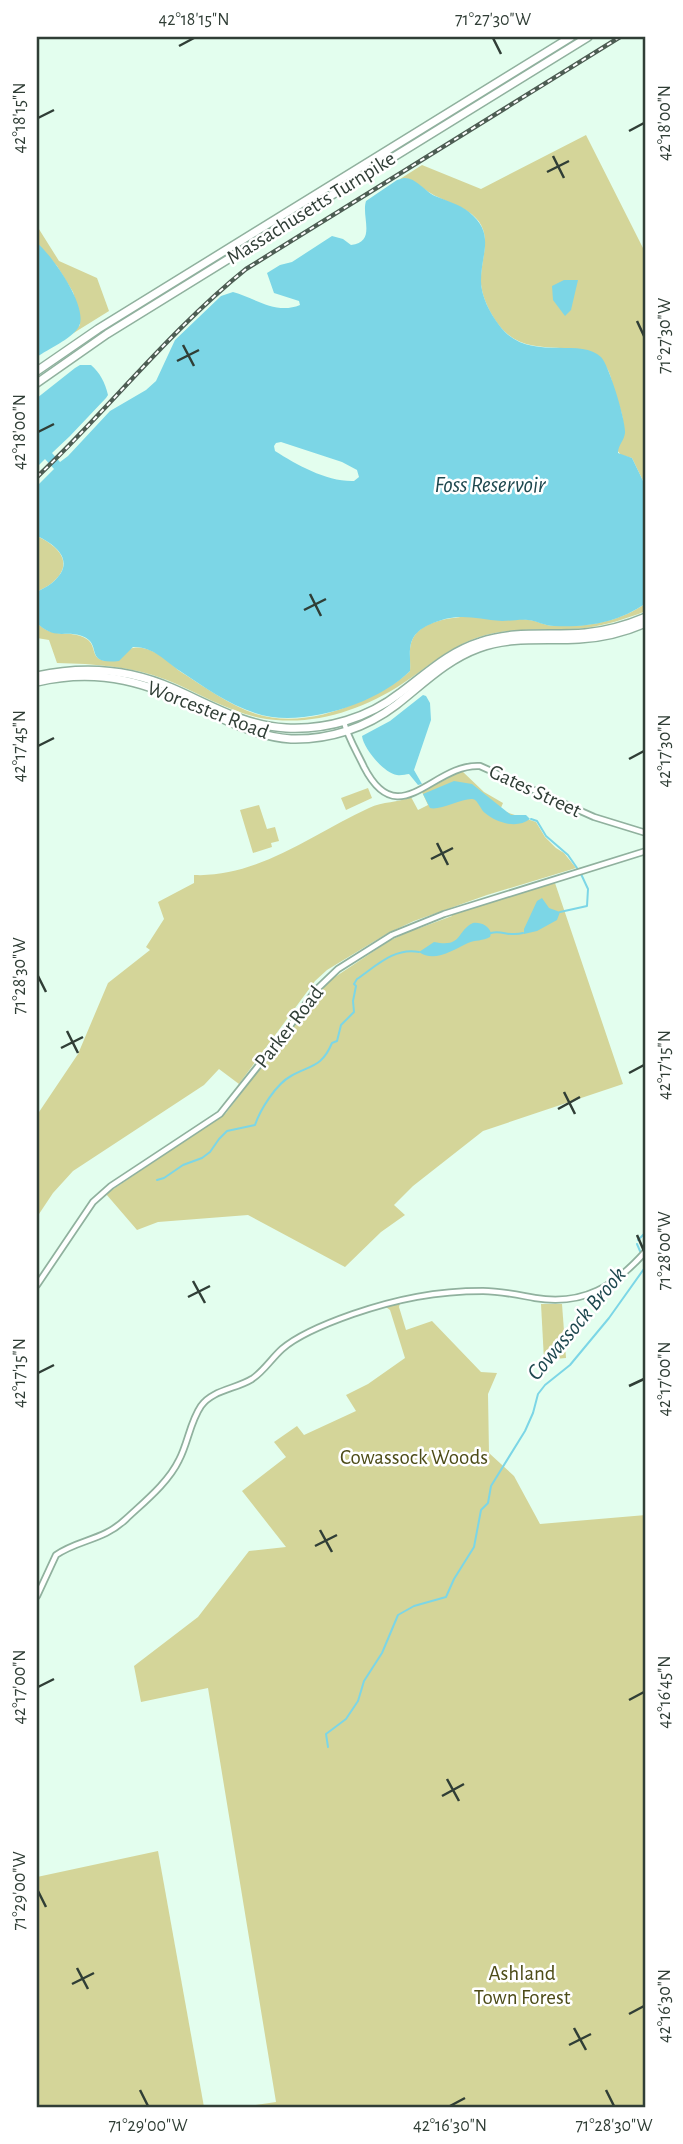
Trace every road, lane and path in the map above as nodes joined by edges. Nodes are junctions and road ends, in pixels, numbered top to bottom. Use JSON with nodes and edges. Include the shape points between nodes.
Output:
{"nodes":[{"id":1,"x":571,"y":37,"type":"edge"},
{"id":2,"x":588,"y":37,"type":"edge"},
{"id":3,"x":37,"y":371,"type":"edge"},
{"id":4,"x":37,"y":383,"type":"edge"},
{"id":5,"x":646,"y":617,"type":"edge"},
{"id":6,"x":646,"y":624,"type":"edge"},
{"id":7,"x":37,"y":676,"type":"edge"},
{"id":8,"x":37,"y":682,"type":"edge"},
{"id":9,"x":344,"y":722,"type":"junction"},
{"id":10,"x":347,"y":731,"type":"junction"},
{"id":11,"x":646,"y":833,"type":"edge"},
{"id":12,"x":646,"y":851,"type":"edge"},
{"id":13,"x":646,"y":1251,"type":"edge"},
{"id":14,"x":37,"y":1285,"type":"edge"},
{"id":15,"x":37,"y":1596,"type":"edge"}],
"edges":[{"from":1,"to":3,"type":"highway","name":"Massachusetts Turnpike","via":[[98,328]]},
{"from":2,"to":4,"type":"highway","name":"Massachusetts Turnpike","via":[[107,334]]},
{"from":5,"to":9,"type":"highway","name":"Worcester Road","via":[[599,631],[512,635],[476,643],[437,663],[384,704]]},
{"from":6,"to":10,"type":"highway","name":"Worcester Road","via":[[600,637],[513,641],[478,648],[440,668],[383,714]]},
{"from":7,"to":9,"type":"highway","name":"Worcester Road","via":[[82,670],[118,672],[161,683],[254,723],[298,728]]},
{"from":8,"to":10,"type":"highway","name":"Worcester Road","via":[[82,676],[131,681],[244,728],[280,738]]},
{"from":9,"to":10,"type":"street"},
{"from":10,"to":11,"type":"street","name":"Gates Street","via":[[372,781],[394,797],[463,768],[480,766],[594,817]]},
{"from":12,"to":14,"type":"street","name":"Parker Road","via":[[444,914],[392,935],[338,969],[316,988],[220,1114],[95,1200]]},
{"from":13,"to":15,"type":"street","via":[[611,1284],[582,1297],[555,1300],[483,1291],[421,1295],[351,1315],[299,1338],[254,1378],[206,1400],[180,1460],[164,1482],[114,1530],[52,1560]]}]}
